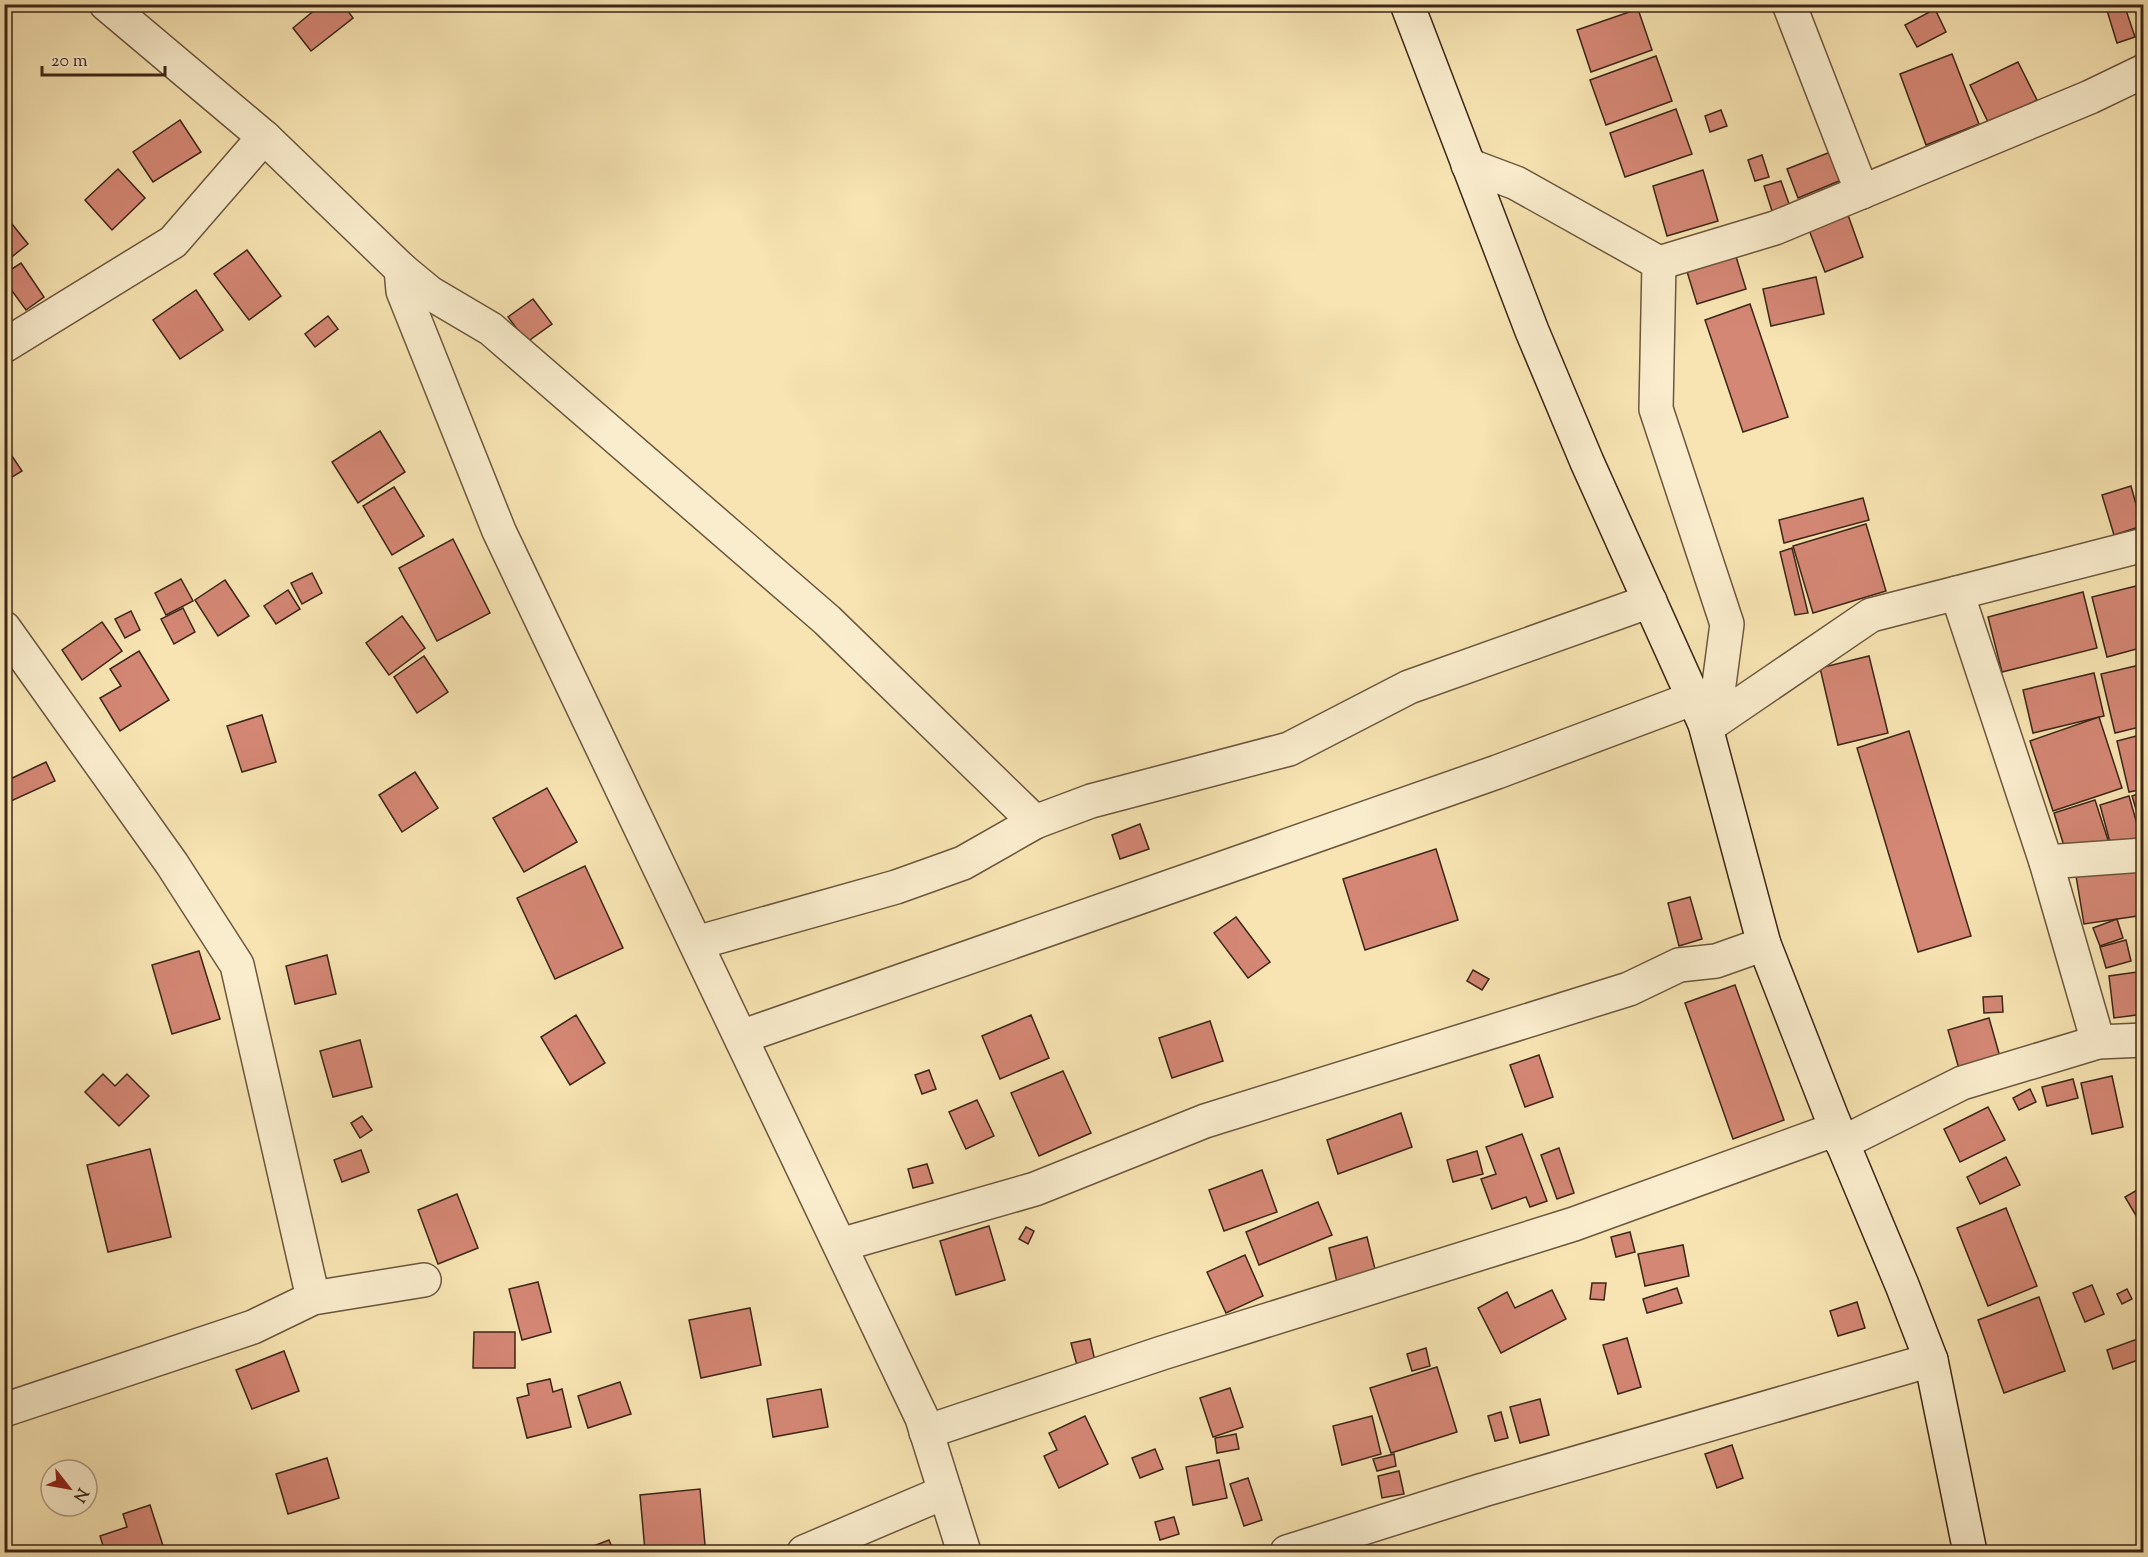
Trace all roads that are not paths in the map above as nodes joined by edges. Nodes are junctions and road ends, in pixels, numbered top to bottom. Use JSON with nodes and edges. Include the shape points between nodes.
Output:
{"nodes":[{"id":1,"x":106,"y":4,"type":"edge"},
{"id":2,"x":1407,"y":4,"type":"edge"},
{"id":3,"x":1789,"y":4,"type":"edge"},
{"id":4,"x":2144,"y":71,"type":"edge"},
{"id":5,"x":264,"y":137,"type":"junction"},
{"id":6,"x":1468,"y":165,"type":"junction"},
{"id":7,"x":1862,"y":192,"type":"junction"},
{"id":8,"x":1659,"y":263,"type":"junction"},
{"id":9,"x":401,"y":269,"type":"junction"},
{"id":10,"x":4,"y":346,"type":"edge"},
{"id":11,"x":2144,"y":545,"type":"edge"},
{"id":12,"x":1958,"y":593,"type":"junction"},
{"id":13,"x":1650,"y":601,"type":"junction"},
{"id":14,"x":4,"y":628,"type":"edge"},
{"id":15,"x":1704,"y":715,"type":"junction"},
{"id":16,"x":1035,"y":822,"type":"junction"},
{"id":17,"x":2144,"y":855,"type":"edge"},
{"id":18,"x":2046,"y":862,"type":"junction"},
{"id":19,"x":696,"y":943,"type":"junction"},
{"id":20,"x":1764,"y":944,"type":"junction"},
{"id":21,"x":741,"y":1037,"type":"junction"},
{"id":22,"x":2144,"y":1040,"type":"edge"},
{"id":23,"x":2098,"y":1042,"type":"junction"},
{"id":24,"x":1839,"y":1136,"type":"junction"},
{"id":25,"x":840,"y":1245,"type":"junction"},
{"id":26,"x":424,"y":1280,"type":"dead end"},
{"id":27,"x":313,"y":1298,"type":"junction"},
{"id":28,"x":1931,"y":1360,"type":"junction"},
{"id":29,"x":4,"y":1410,"type":"edge"},
{"id":30,"x":926,"y":1432,"type":"junction"},
{"id":31,"x":945,"y":1492,"type":"junction"},
{"id":32,"x":804,"y":1552,"type":"edge"},
{"id":33,"x":964,"y":1552,"type":"edge"},
{"id":34,"x":1287,"y":1552,"type":"edge"},
{"id":35,"x":1970,"y":1552,"type":"edge"}],
"edges":[{"from":1,"to":5,"type":"street"},
{"from":2,"to":6,"type":"street"},
{"from":3,"to":7,"type":"street"},
{"from":4,"to":7,"type":"street"},
{"from":5,"to":9,"type":"street"},
{"from":5,"to":10,"type":"street","via":[[172,242]]},
{"from":6,"to":8,"type":"street","via":[[1516,183]]},
{"from":6,"to":13,"type":"street","via":[[1587,462]]},
{"from":7,"to":8,"type":"street","via":[[1775,228]]},
{"from":8,"to":15,"type":"street","via":[[1656,409],[1727,624]]},
{"from":9,"to":16,"type":"street","via":[[430,293],[491,329],[828,620]]},
{"from":9,"to":19,"type":"street","via":[[403,291],[499,531]]},
{"from":11,"to":12,"type":"street"},
{"from":12,"to":15,"type":"street","via":[[1871,615]]},
{"from":12,"to":18,"type":"street"},
{"from":13,"to":15,"type":"street"},
{"from":13,"to":16,"type":"street","via":[[1409,687],[1288,748],[1091,801]]},
{"from":14,"to":27,"type":"street","via":[[172,864],[237,965]]},
{"from":15,"to":20,"type":"street"},
{"from":15,"to":21,"type":"street","via":[[1497,772]]},
{"from":16,"to":19,"type":"street","via":[[963,863],[896,887]]},
{"from":17,"to":18,"type":"street"},
{"from":18,"to":23,"type":"street"},
{"from":19,"to":21,"type":"street"},
{"from":20,"to":24,"type":"street"},
{"from":20,"to":25,"type":"street","via":[[1716,961],[1679,965],[1629,989],[1205,1120],[1035,1189]]},
{"from":21,"to":25,"type":"street"},
{"from":22,"to":23,"type":"street"},
{"from":23,"to":24,"type":"street","via":[[1962,1083]]},
{"from":24,"to":28,"type":"street"},
{"from":24,"to":30,"type":"street"},
{"from":25,"to":30,"type":"street"},
{"from":26,"to":27,"type":"street"},
{"from":27,"to":29,"type":"street","via":[[253,1327]]},
{"from":28,"to":34,"type":"street","via":[[1484,1490]]},
{"from":28,"to":35,"type":"street"},
{"from":30,"to":31,"type":"street"},
{"from":31,"to":32,"type":"street"},
{"from":31,"to":33,"type":"street"}]}
